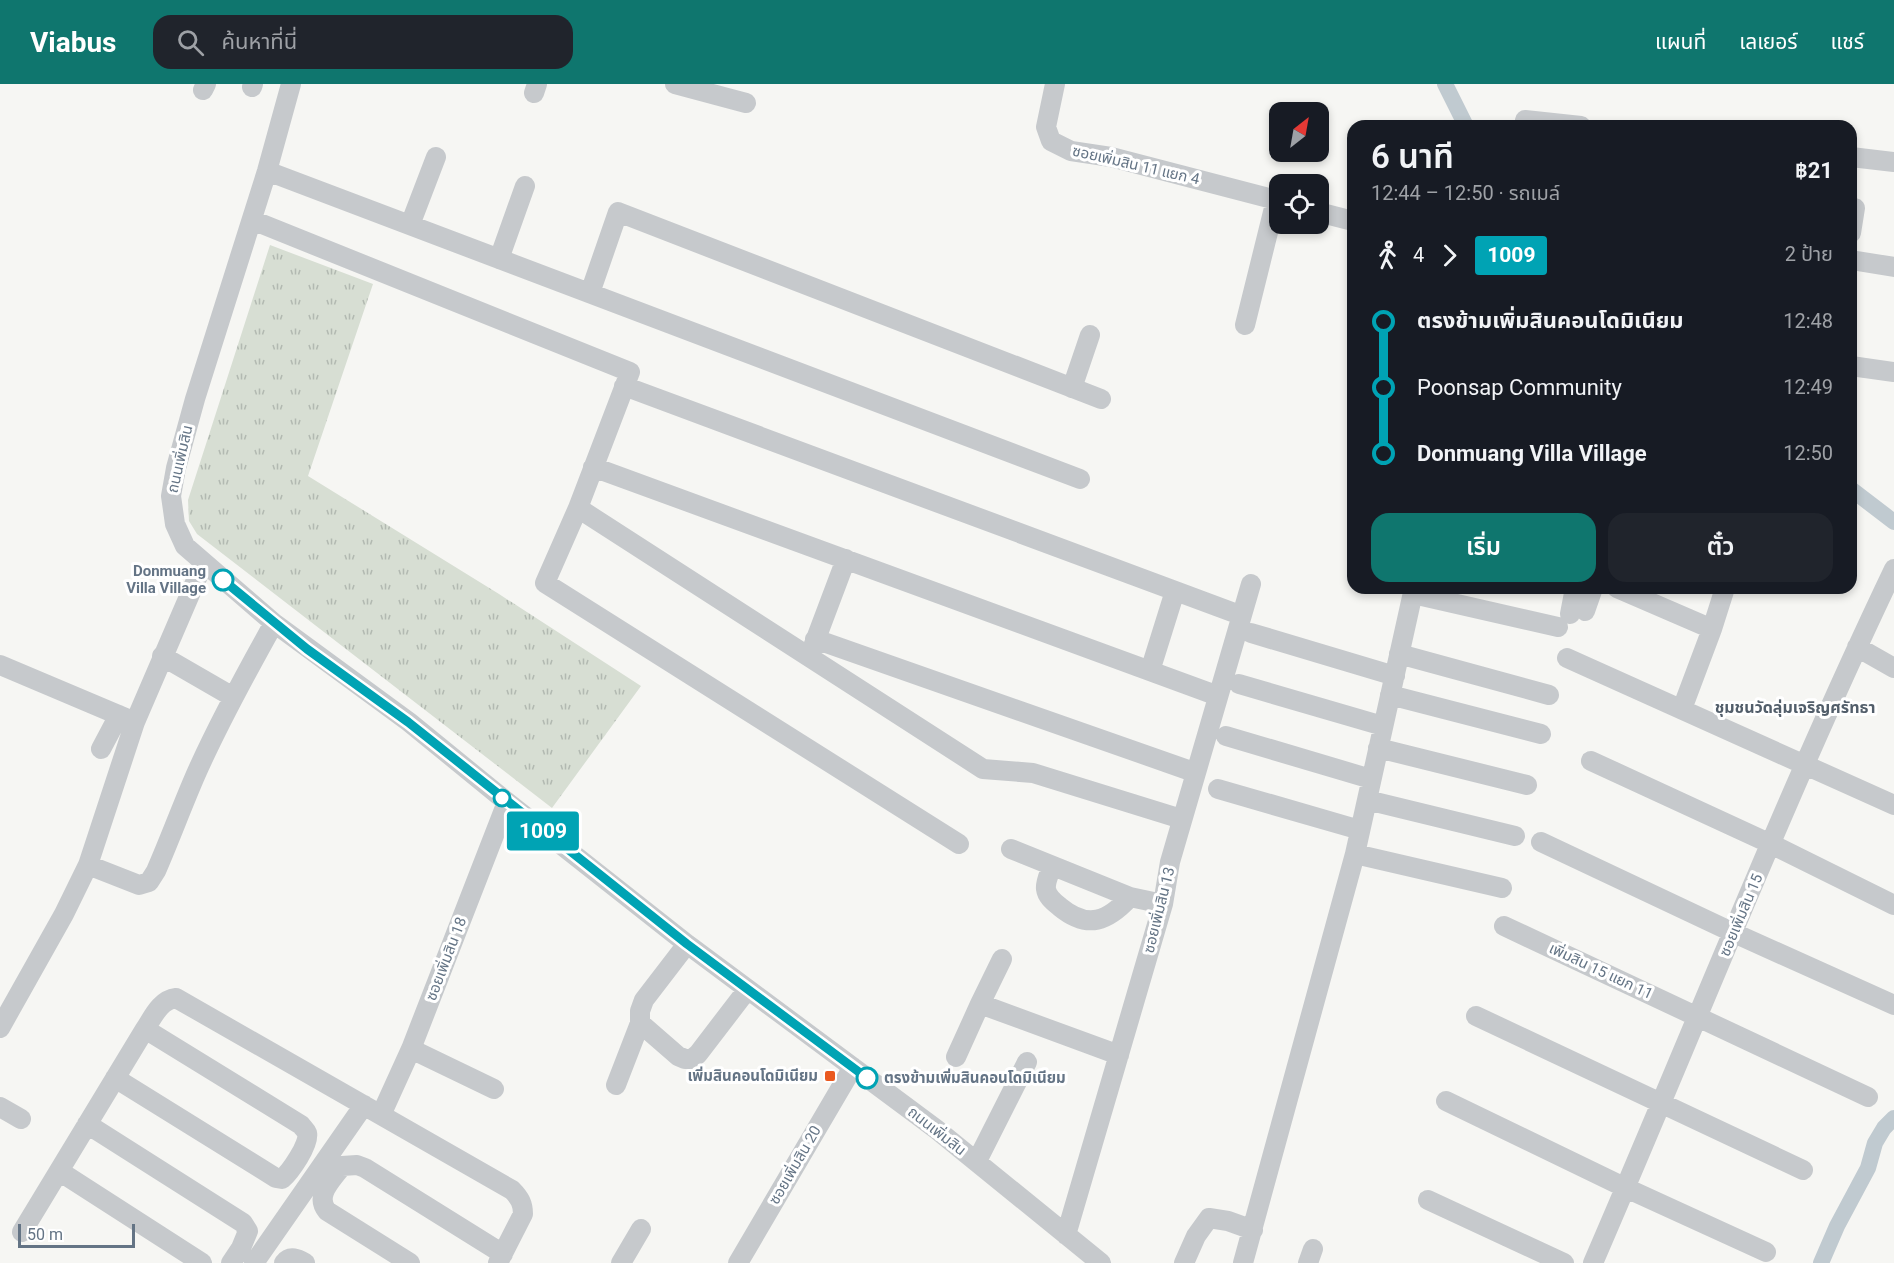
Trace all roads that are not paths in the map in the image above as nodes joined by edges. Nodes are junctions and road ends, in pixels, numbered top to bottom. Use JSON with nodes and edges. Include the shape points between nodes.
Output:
{"nodes":[{"id":1,"x":291,"y":84,"type":"edge"},
{"id":2,"x":675,"y":84,"type":"edge"},
{"id":3,"x":1055,"y":84,"type":"edge"},
{"id":4,"x":746,"y":103,"type":"dead end"},
{"id":5,"x":436,"y":157,"type":"dead end"},
{"id":6,"x":1857,"y":158,"type":"edge"},
{"id":7,"x":1894,"y":162,"type":"edge"},
{"id":8,"x":267,"y":171,"type":"junction"},
{"id":9,"x":525,"y":186,"type":"dead end"},
{"id":10,"x":1269,"y":199,"type":"edge"},
{"id":11,"x":1329,"y":215,"type":"edge"},
{"id":12,"x":1347,"y":219,"type":"edge"},
{"id":13,"x":252,"y":220,"type":"junction"},
{"id":14,"x":410,"y":225,"type":"junction"},
{"id":15,"x":1269,"y":234,"type":"edge"},
{"id":16,"x":499,"y":259,"type":"junction"},
{"id":17,"x":1857,"y":261,"type":"edge"},
{"id":18,"x":1894,"y":267,"type":"edge"},
{"id":19,"x":590,"y":293,"type":"junction"},
{"id":20,"x":1245,"y":325,"type":"dead end"},
{"id":21,"x":1090,"y":335,"type":"dead end"},
{"id":22,"x":1857,"y":367,"type":"edge"},
{"id":23,"x":1894,"y":372,"type":"edge"},
{"id":24,"x":624,"y":386,"type":"junction"},
{"id":25,"x":1072,"y":388,"type":"junction"},
{"id":26,"x":1101,"y":399,"type":"dead end"},
{"id":27,"x":593,"y":467,"type":"junction"},
{"id":28,"x":1080,"y":479,"type":"dead end"},
{"id":29,"x":578,"y":508,"type":"junction"},
{"id":30,"x":846,"y":559,"type":"junction"},
{"id":31,"x":203,"y":564,"type":"junction"},
{"id":32,"x":1894,"y":569,"type":"edge"},
{"id":33,"x":1251,"y":584,"type":"dead end"},
{"id":34,"x":1175,"y":591,"type":"junction"},
{"id":35,"x":1413,"y":594,"type":"edge"},
{"id":36,"x":1432,"y":594,"type":"edge"},
{"id":37,"x":1574,"y":594,"type":"edge"},
{"id":38,"x":1588,"y":594,"type":"edge"},
{"id":39,"x":1631,"y":594,"type":"edge"},
{"id":40,"x":1723,"y":594,"type":"edge"},
{"id":41,"x":1232,"y":612,"type":"dead end"},
{"id":42,"x":1571,"y":617,"type":"junction"},
{"id":43,"x":274,"y":623,"type":"junction"},
{"id":44,"x":1712,"y":629,"type":"junction"},
{"id":45,"x":1251,"y":633,"type":"dead end"},
{"id":46,"x":1857,"y":647,"type":"junction"},
{"id":47,"x":812,"y":648,"type":"junction"},
{"id":48,"x":1400,"y":654,"type":"junction"},
{"id":49,"x":162,"y":656,"type":"junction"},
{"id":50,"x":1567,"y":658,"type":"dead end"},
{"id":51,"x":0,"y":665,"type":"edge"},
{"id":52,"x":1893,"y":666,"type":"edge"},
{"id":53,"x":1150,"y":671,"type":"junction"},
{"id":54,"x":1239,"y":684,"type":"dead end"},
{"id":55,"x":1392,"y":686,"type":"junction"},
{"id":56,"x":1210,"y":693,"type":"dead end"},
{"id":57,"x":1549,"y":695,"type":"dead end"},
{"id":58,"x":233,"y":697,"type":"junction"},
{"id":59,"x":1682,"y":709,"type":"junction"},
{"id":60,"x":127,"y":719,"type":"junction"},
{"id":61,"x":1383,"y":726,"type":"junction"},
{"id":62,"x":1541,"y":734,"type":"dead end"},
{"id":63,"x":1226,"y":736,"type":"dead end"},
{"id":64,"x":1378,"y":748,"type":"junction"},
{"id":65,"x":101,"y":749,"type":"dead end"},
{"id":66,"x":1591,"y":762,"type":"dead end"},
{"id":67,"x":1805,"y":765,"type":"junction"},
{"id":68,"x":1188,"y":770,"type":"dead end"},
{"id":69,"x":1371,"y":779,"type":"junction"},
{"id":70,"x":1527,"y":785,"type":"dead end"},
{"id":71,"x":1218,"y":789,"type":"dead end"},
{"id":72,"x":1367,"y":800,"type":"junction"},
{"id":73,"x":507,"y":802,"type":"junction"},
{"id":74,"x":1894,"y":804,"type":"edge"},
{"id":75,"x":1175,"y":817,"type":"dead end"},
{"id":76,"x":1360,"y":830,"type":"junction"},
{"id":77,"x":1515,"y":836,"type":"dead end"},
{"id":78,"x":1541,"y":842,"type":"dead end"},
{"id":79,"x":959,"y":844,"type":"dead end"},
{"id":80,"x":1771,"y":844,"type":"junction"},
{"id":81,"x":1011,"y":849,"type":"dead end"},
{"id":82,"x":1354,"y":854,"type":"junction"},
{"id":83,"x":88,"y":865,"type":"junction"},
{"id":84,"x":1052,"y":866,"type":"junction"},
{"id":85,"x":1502,"y":888,"type":"dead end"},
{"id":86,"x":1130,"y":897,"type":"junction"},
{"id":87,"x":1163,"y":904,"type":"junction"},
{"id":88,"x":1894,"y":905,"type":"edge"},
{"id":89,"x":1504,"y":926,"type":"dead end"},
{"id":90,"x":1734,"y":933,"type":"junction"},
{"id":91,"x":687,"y":944,"type":"junction"},
{"id":92,"x":1002,"y":959,"type":"dead end"},
{"id":93,"x":747,"y":990,"type":"junction"},
{"id":94,"x":980,"y":1004,"type":"junction"},
{"id":95,"x":1894,"y":1005,"type":"edge"},
{"id":96,"x":1476,"y":1016,"type":"dead end"},
{"id":97,"x":1699,"y":1016,"type":"junction"},
{"id":98,"x":640,"y":1023,"type":"junction"},
{"id":99,"x":0,"y":1028,"type":"edge"},
{"id":100,"x":145,"y":1029,"type":"junction"},
{"id":101,"x":411,"y":1049,"type":"junction"},
{"id":102,"x":1119,"y":1055,"type":"junction"},
{"id":103,"x":956,"y":1057,"type":"dead end"},
{"id":104,"x":1027,"y":1062,"type":"dead end"},
{"id":105,"x":853,"y":1067,"type":"junction"},
{"id":106,"x":115,"y":1078,"type":"junction"},
{"id":107,"x":616,"y":1085,"type":"dead end"},
{"id":108,"x":494,"y":1089,"type":"dead end"},
{"id":109,"x":1868,"y":1097,"type":"dead end"},
{"id":110,"x":1446,"y":1101,"type":"dead end"},
{"id":111,"x":1661,"y":1103,"type":"junction"},
{"id":112,"x":0,"y":1107,"type":"edge"},
{"id":113,"x":358,"y":1113,"type":"junction"},
{"id":114,"x":381,"y":1115,"type":"junction"},
{"id":115,"x":21,"y":1119,"type":"dead end"},
{"id":116,"x":87,"y":1124,"type":"junction"},
{"id":117,"x":306,"y":1142,"type":"junction"},
{"id":118,"x":335,"y":1161,"type":"junction"},
{"id":119,"x":976,"y":1161,"type":"junction"},
{"id":120,"x":1803,"y":1170,"type":"dead end"},
{"id":121,"x":59,"y":1171,"type":"junction"},
{"id":122,"x":1626,"y":1188,"type":"junction"},
{"id":123,"x":1428,"y":1200,"type":"dead end"},
{"id":124,"x":641,"y":1229,"type":"dead end"},
{"id":125,"x":1253,"y":1230,"type":"junction"},
{"id":126,"x":22,"y":1232,"type":"dead end"},
{"id":127,"x":1066,"y":1235,"type":"junction"},
{"id":128,"x":1766,"y":1252,"type":"dead end"},
{"id":129,"x":501,"y":1258,"type":"edge"},
{"id":130,"x":202,"y":1263,"type":"edge"},
{"id":131,"x":231,"y":1263,"type":"edge"},
{"id":132,"x":254,"y":1263,"type":"edge"},
{"id":133,"x":284,"y":1263,"type":"edge"},
{"id":134,"x":305,"y":1263,"type":"edge"},
{"id":135,"x":410,"y":1263,"type":"edge"},
{"id":136,"x":621,"y":1263,"type":"edge"},
{"id":137,"x":738,"y":1263,"type":"edge"},
{"id":138,"x":1101,"y":1263,"type":"edge"},
{"id":139,"x":1184,"y":1263,"type":"edge"},
{"id":140,"x":1243,"y":1263,"type":"edge"},
{"id":141,"x":1564,"y":1263,"type":"edge"},
{"id":142,"x":1593,"y":1263,"type":"edge"}],
"edges":[{"from":1,"to":8,"type":"street","name":"ถนนเพิ่มสิน"},
{"from":2,"to":4,"type":"street"},
{"from":3,"to":10,"type":"street","name":"ซอยเพิ่มสิน 11 แยก 4","via":[[1046,126],[1051,141],[1071,151],[1111,157]]},
{"from":5,"to":14,"type":"street"},
{"from":6,"to":7,"type":"street"},
{"from":8,"to":13,"type":"street","name":"ถนนเพิ่มสิน"},
{"from":8,"to":14,"type":"street"},
{"from":9,"to":16,"type":"street"},
{"from":11,"to":12,"type":"street"},
{"from":13,"to":24,"type":"street","via":[[630,372]]},
{"from":13,"to":31,"type":"street","name":"ถนนเพิ่มสิน","via":[[192,410],[171,496],[175,524],[185,546]]},
{"from":14,"to":16,"type":"street"},
{"from":15,"to":20,"type":"street"},
{"from":16,"to":19,"type":"street"},
{"from":17,"to":18,"type":"street"},
{"from":19,"to":25,"type":"street","via":[[618,212]]},
{"from":19,"to":28,"type":"street"},
{"from":21,"to":25,"type":"street"},
{"from":22,"to":23,"type":"street"},
{"from":24,"to":27,"type":"street"},
{"from":24,"to":34,"type":"street"},
{"from":25,"to":26,"type":"street"},
{"from":27,"to":29,"type":"street"},
{"from":27,"to":30,"type":"street"},
{"from":29,"to":47,"type":"street"},
{"from":29,"to":79,"type":"street","via":[[545,583]]},
{"from":30,"to":47,"type":"street"},
{"from":30,"to":53,"type":"street"},
{"from":31,"to":43,"type":"street","name":"ถนนเพิ่มสิน"},
{"from":31,"to":49,"type":"street"},
{"from":32,"to":46,"type":"street","name":"ซอยเพิ่มสิน 15"},
{"from":33,"to":87,"type":"street","name":"ซอยเพิ่มสิน 13","via":[[1170,862]]},
{"from":34,"to":41,"type":"street"},
{"from":34,"to":53,"type":"street"},
{"from":35,"to":48,"type":"street"},
{"from":36,"to":42,"type":"street"},
{"from":37,"to":42,"type":"street"},
{"from":38,"to":42,"type":"street"},
{"from":39,"to":44,"type":"street"},
{"from":40,"to":44,"type":"street"},
{"from":43,"to":58,"type":"street"},
{"from":43,"to":73,"type":"street","name":"ถนนเพิ่มสิน","via":[[408,722]]},
{"from":44,"to":59,"type":"street"},
{"from":45,"to":55,"type":"street"},
{"from":46,"to":52,"type":"street"},
{"from":46,"to":67,"type":"street","name":"ซอยเพิ่มสิน 15"},
{"from":47,"to":68,"type":"street"},
{"from":47,"to":75,"type":"street","via":[[983,769],[1033,773]]},
{"from":48,"to":55,"type":"street"},
{"from":48,"to":57,"type":"street"},
{"from":49,"to":58,"type":"street"},
{"from":49,"to":60,"type":"street"},
{"from":50,"to":59,"type":"street"},
{"from":51,"to":60,"type":"street"},
{"from":53,"to":56,"type":"street"},
{"from":54,"to":61,"type":"street"},
{"from":55,"to":61,"type":"street"},
{"from":55,"to":62,"type":"street"},
{"from":58,"to":83,"type":"street","via":[[149,882],[139,885]]},
{"from":59,"to":67,"type":"street"},
{"from":60,"to":65,"type":"street"},
{"from":60,"to":83,"type":"street"},
{"from":61,"to":64,"type":"street"},
{"from":63,"to":69,"type":"street"},
{"from":64,"to":69,"type":"street"},
{"from":64,"to":70,"type":"street"},
{"from":66,"to":80,"type":"street"},
{"from":67,"to":74,"type":"street"},
{"from":67,"to":80,"type":"street","name":"ซอยเพิ่มสิน 15"},
{"from":69,"to":72,"type":"street"},
{"from":71,"to":76,"type":"street"},
{"from":72,"to":76,"type":"street"},
{"from":72,"to":77,"type":"street"},
{"from":73,"to":91,"type":"street","name":"ถนนเพิ่มสิน"},
{"from":73,"to":101,"type":"street","name":"ซอยเพิ่มสิน 18"},
{"from":76,"to":82,"type":"street"},
{"from":78,"to":90,"type":"street"},
{"from":80,"to":88,"type":"street"},
{"from":80,"to":90,"type":"street","name":"ซอยเพิ่มสิน 15"},
{"from":81,"to":84,"type":"street"},
{"from":82,"to":85,"type":"street"},
{"from":82,"to":125,"type":"street"},
{"from":83,"to":99,"type":"street"},
{"from":84,"to":86,"type":"street"},
{"from":84,"to":86,"type":"street","via":[[1047,893],[1068,913],[1087,920],[1102,919],[1115,914]]},
{"from":86,"to":87,"type":"street"},
{"from":87,"to":102,"type":"street","name":"ซอยเพิ่มสิน 13"},
{"from":89,"to":97,"type":"street","name":"เพิ่มสิน 15 แยก 11"},
{"from":90,"to":95,"type":"street"},
{"from":90,"to":97,"type":"street","name":"ซอยเพิ่มสิน 15"},
{"from":91,"to":93,"type":"street","name":"ถนนเพิ่มสิน"},
{"from":91,"to":98,"type":"street","via":[[644,1000]]},
{"from":92,"to":94,"type":"street"},
{"from":93,"to":98,"type":"street","via":[[692,1059],[678,1056]]},
{"from":93,"to":105,"type":"street","name":"ถนนเพิ่มสิน"},
{"from":94,"to":102,"type":"street"},
{"from":94,"to":103,"type":"street"},
{"from":96,"to":111,"type":"street"},
{"from":97,"to":109,"type":"street","name":"เพิ่มสิน 15 แยก 11"},
{"from":97,"to":111,"type":"street","name":"ซอยเพิ่มสิน 15"},
{"from":98,"to":107,"type":"street"},
{"from":100,"to":106,"type":"street"},
{"from":100,"to":113,"type":"street","via":[[162,1003],[176,998]]},
{"from":100,"to":117,"type":"street","via":[[301,1125],[307,1133]]},
{"from":101,"to":108,"type":"street"},
{"from":101,"to":114,"type":"street","name":"ซอยเพิ่มสิน 18"},
{"from":102,"to":127,"type":"street","name":"ซอยเพิ่มสิน 13"},
{"from":104,"to":119,"type":"street"},
{"from":105,"to":119,"type":"street","name":"ถนนเพิ่มสิน"},
{"from":105,"to":137,"type":"street","name":"ซอยเพิ่มสิน 20"},
{"from":106,"to":116,"type":"street"},
{"from":106,"to":117,"type":"street","via":[[276,1178],[287,1175]]},
{"from":110,"to":122,"type":"street"},
{"from":111,"to":120,"type":"street"},
{"from":111,"to":122,"type":"street","name":"ซอยเพิ่มสิน 15"},
{"from":112,"to":115,"type":"street"},
{"from":113,"to":114,"type":"street"},
{"from":113,"to":118,"type":"street"},
{"from":114,"to":129,"type":"street","via":[[519,1196],[523,1214]]},
{"from":116,"to":121,"type":"street"},
{"from":116,"to":131,"type":"street","via":[[243,1223],[248,1231]]},
{"from":117,"to":118,"type":"street"},
{"from":118,"to":129,"type":"street","via":[[365,1168]]},
{"from":118,"to":132,"type":"street"},
{"from":118,"to":135,"type":"street","via":[[323,1206]]},
{"from":119,"to":127,"type":"street","name":"ถนนเพิ่มสิน"},
{"from":121,"to":126,"type":"street"},
{"from":121,"to":130,"type":"street"},
{"from":122,"to":128,"type":"street"},
{"from":122,"to":142,"type":"street","name":"ซอยเพิ่มสิน 15"},
{"from":123,"to":141,"type":"street"},
{"from":124,"to":136,"type":"street"},
{"from":125,"to":139,"type":"street","via":[[1209,1218]]},
{"from":125,"to":140,"type":"street"},
{"from":127,"to":138,"type":"street","name":"ถนนเพิ่มสิน"},
{"from":133,"to":134,"type":"street","via":[[298,1258]]}]}
